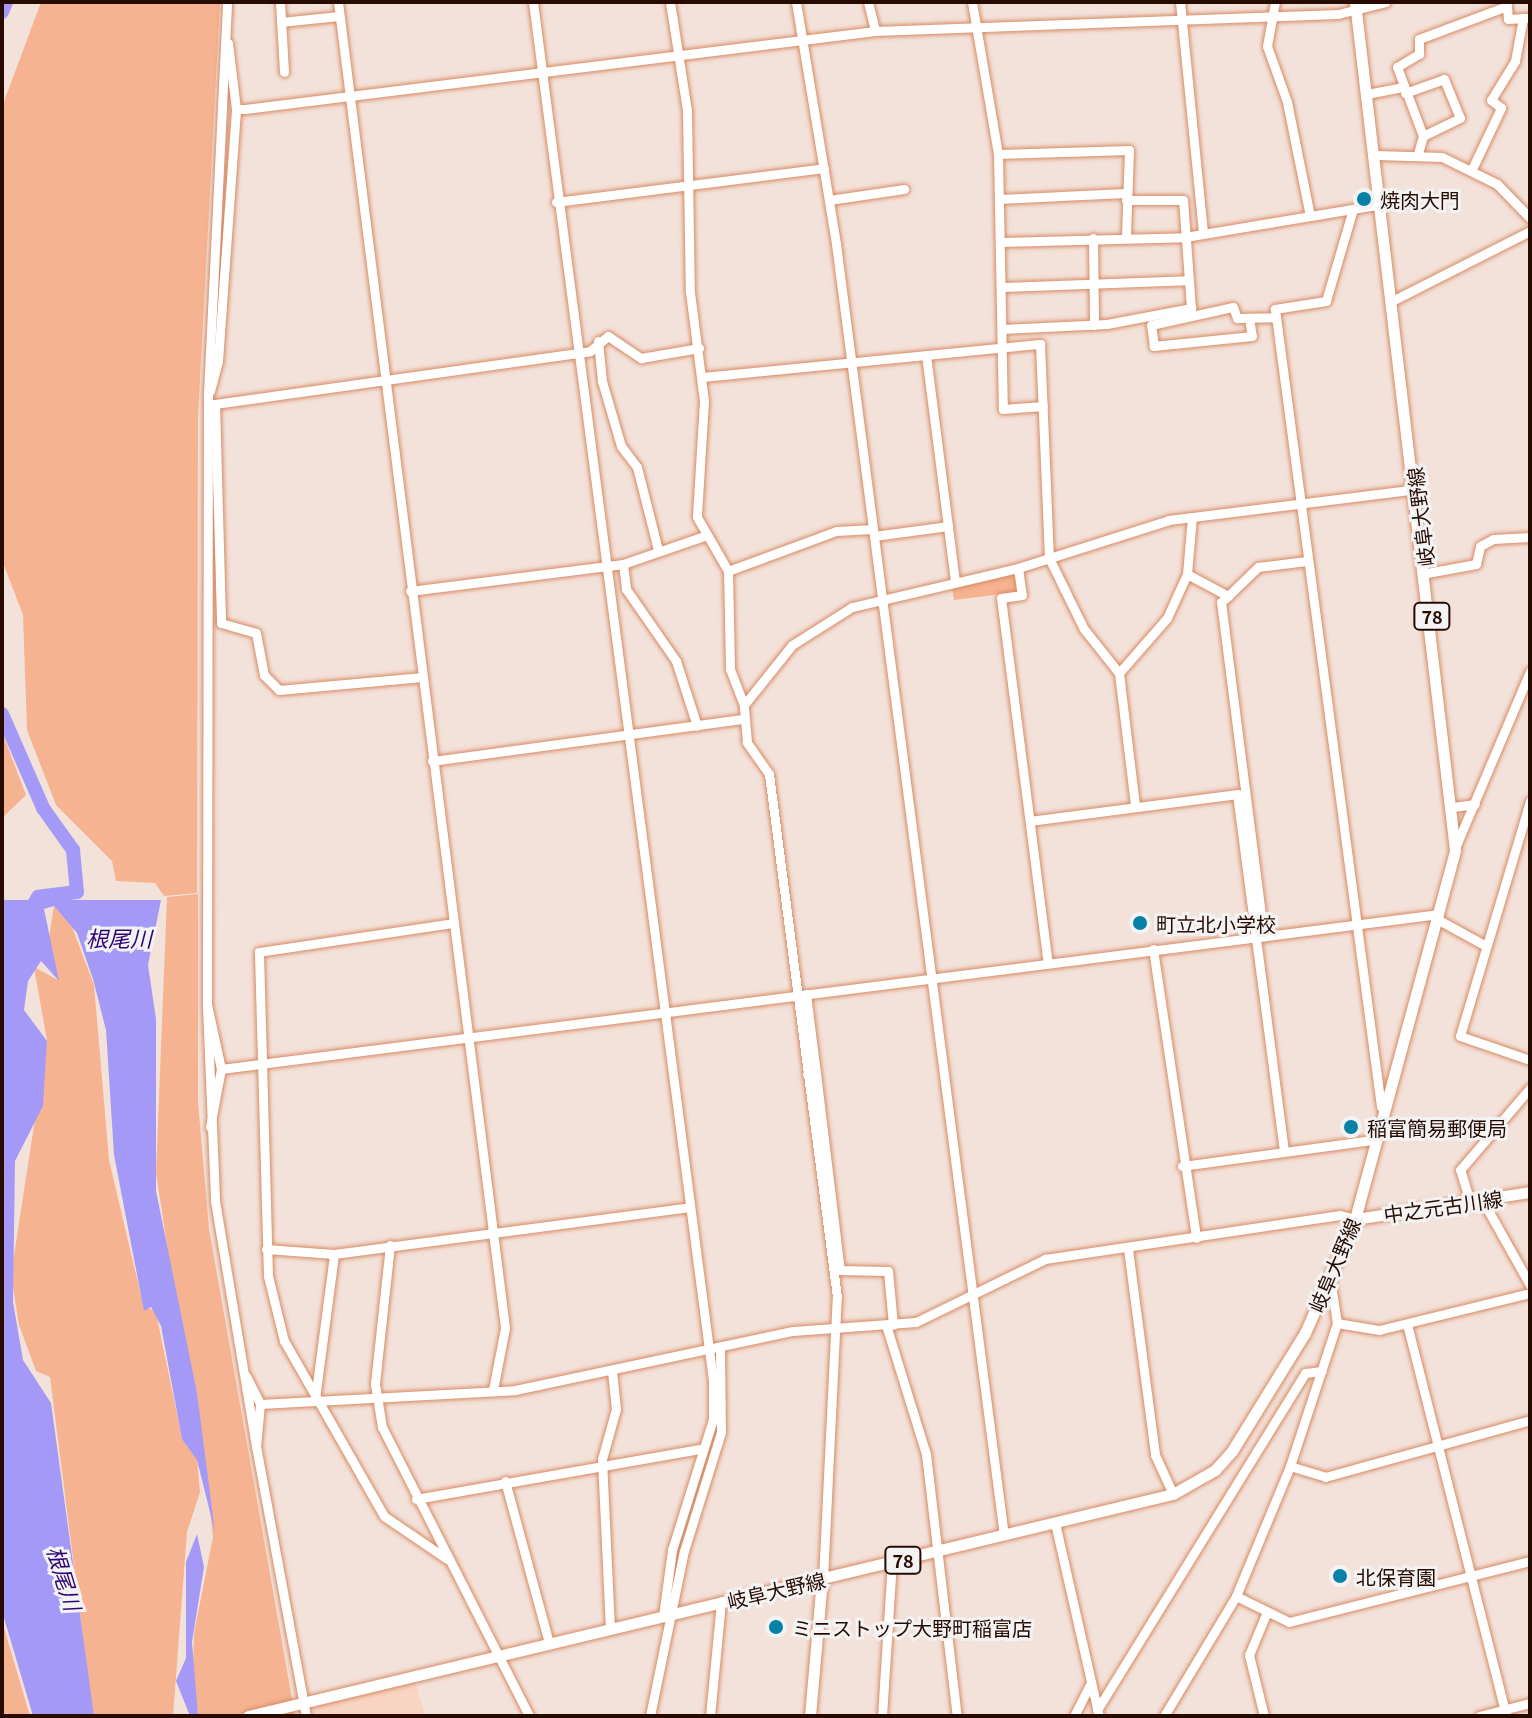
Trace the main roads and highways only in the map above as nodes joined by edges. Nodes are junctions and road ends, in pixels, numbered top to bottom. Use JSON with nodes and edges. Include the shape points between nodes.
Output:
{"nodes":[{"id":1,"x":1356,"y":7,"type":"edge"},
{"id":2,"x":1530,"y":1192,"type":"edge"},
{"id":3,"x":1355,"y":1219,"type":"junction"},
{"id":4,"x":822,"y":1579,"type":"junction"},
{"id":5,"x":248,"y":1716,"type":"edge"},
{"id":6,"x":810,"y":1716,"type":"edge"}],
"edges":[{"from":1,"to":3,"type":"main road","name":"岐阜大野線","number":"78","via":[[1427,573],[1455,850],[1381,1107]]},
{"from":2,"to":3,"type":"main road","name":"中之元古川線"},
{"from":3,"to":4,"type":"main road","name":"岐阜大野線","number":"78","via":[[1330,1279],[1232,1451],[1215,1470],[1173,1494]]},
{"from":4,"to":5,"type":"main road","name":"岐阜大野線","number":"78"},
{"from":4,"to":6,"type":"main road"}]}
